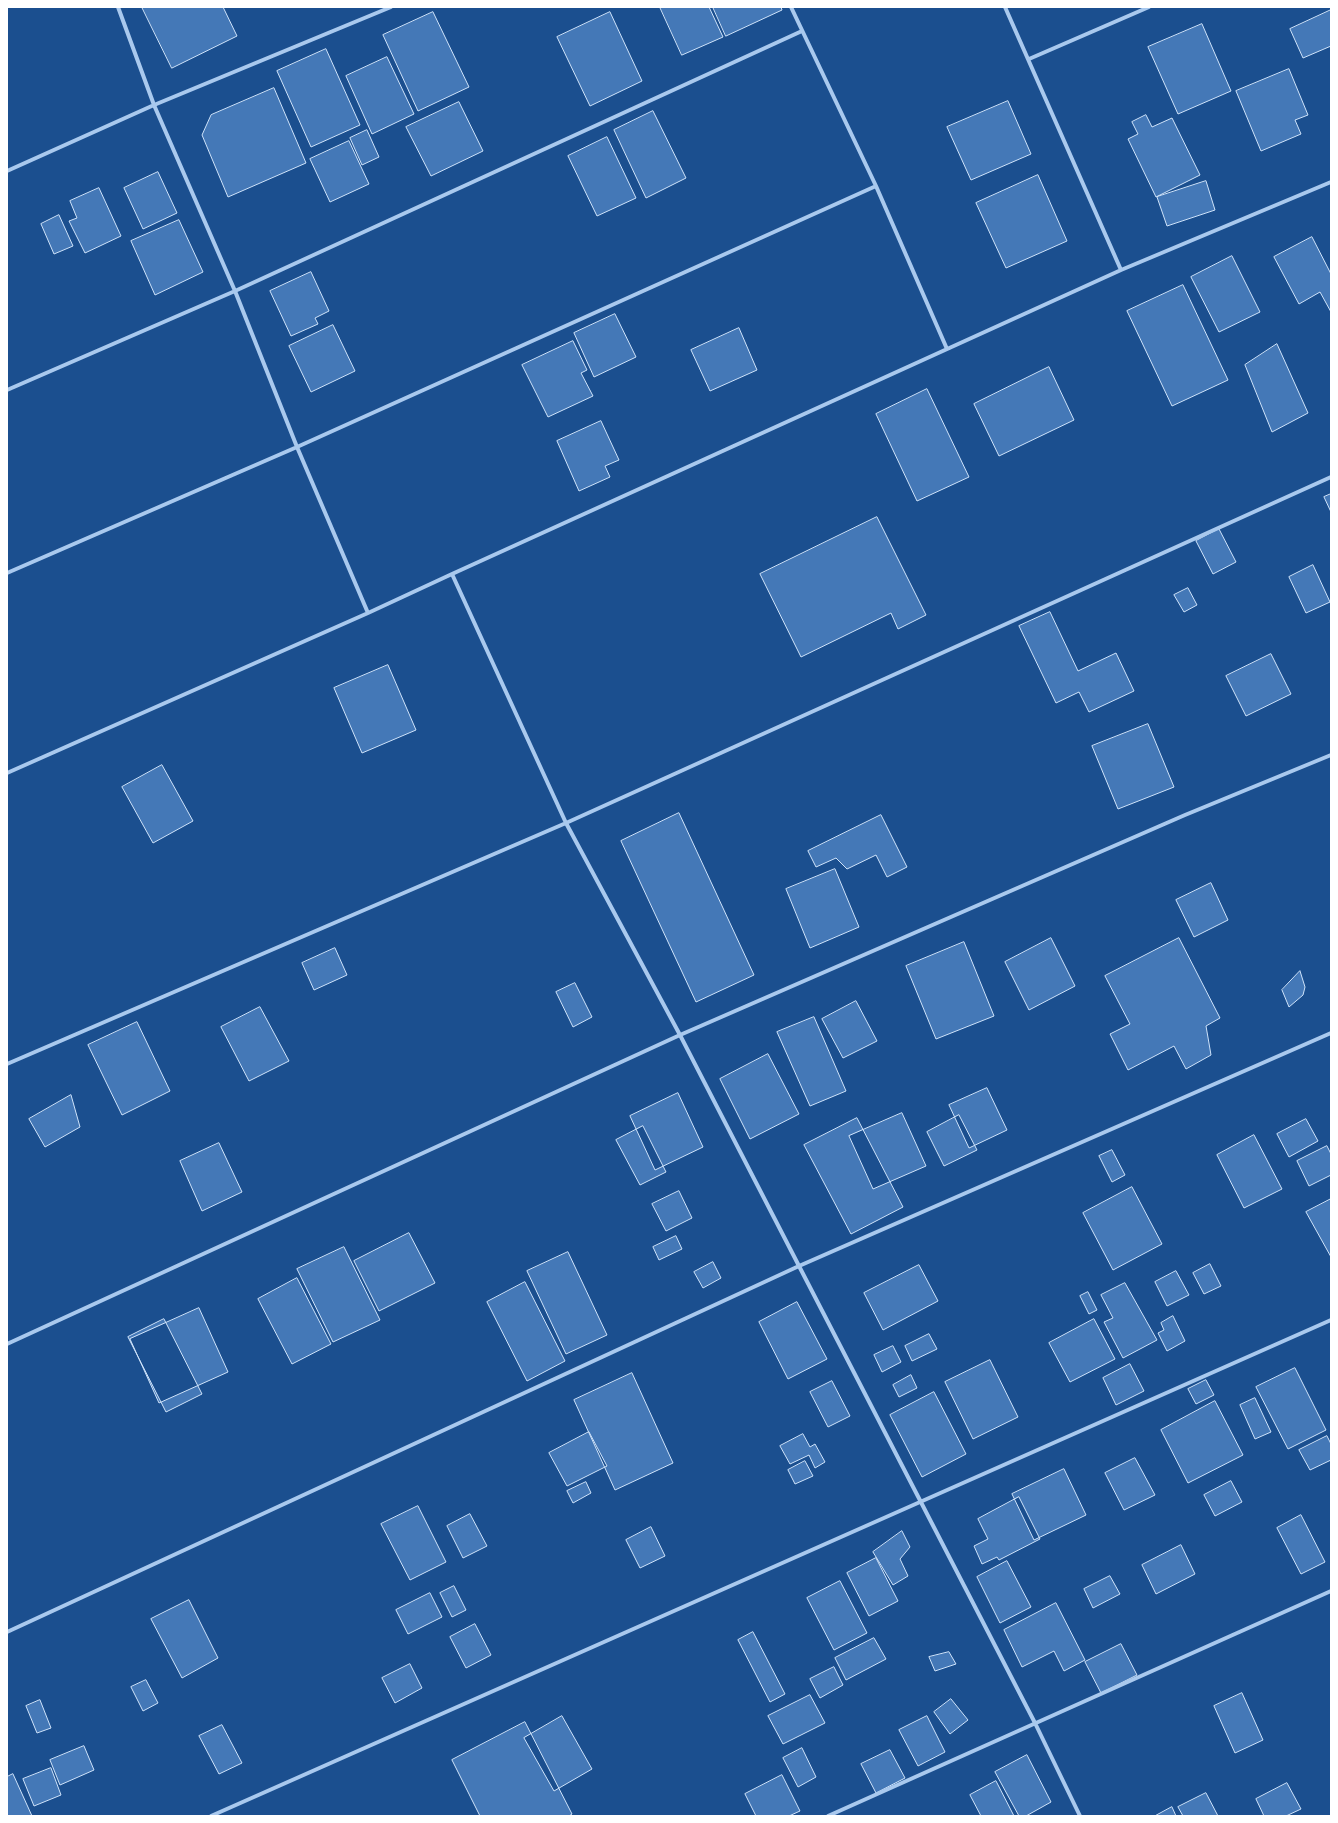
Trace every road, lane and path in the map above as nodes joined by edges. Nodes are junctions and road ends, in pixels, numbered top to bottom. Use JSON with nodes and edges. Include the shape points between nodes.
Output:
{"nodes":[{"id":1,"x":118,"y":7,"type":"edge"},
{"id":2,"x":391,"y":7,"type":"edge"},
{"id":3,"x":791,"y":7,"type":"edge"},
{"id":4,"x":1005,"y":7,"type":"edge"},
{"id":5,"x":1149,"y":7,"type":"edge"},
{"id":6,"x":802,"y":31,"type":"junction"},
{"id":7,"x":1029,"y":59,"type":"junction"},
{"id":8,"x":154,"y":105,"type":"junction"},
{"id":9,"x":7,"y":171,"type":"edge"},
{"id":10,"x":1331,"y":182,"type":"edge"},
{"id":11,"x":876,"y":186,"type":"junction"},
{"id":12,"x":1121,"y":270,"type":"junction"},
{"id":13,"x":235,"y":291,"type":"junction"},
{"id":14,"x":947,"y":349,"type":"junction"},
{"id":15,"x":7,"y":390,"type":"edge"},
{"id":16,"x":297,"y":447,"type":"junction"},
{"id":17,"x":1331,"y":477,"type":"edge"},
{"id":18,"x":7,"y":573,"type":"edge"},
{"id":19,"x":452,"y":574,"type":"junction"},
{"id":20,"x":368,"y":613,"type":"junction"},
{"id":21,"x":1331,"y":755,"type":"edge"},
{"id":22,"x":7,"y":773,"type":"edge"},
{"id":23,"x":566,"y":823,"type":"junction"},
{"id":24,"x":1331,"y":1033,"type":"edge"},
{"id":25,"x":680,"y":1035,"type":"junction"},
{"id":26,"x":7,"y":1064,"type":"edge"},
{"id":27,"x":799,"y":1266,"type":"junction"},
{"id":28,"x":1331,"y":1320,"type":"edge"},
{"id":29,"x":7,"y":1344,"type":"edge"},
{"id":30,"x":919,"y":1501,"type":"junction"},
{"id":31,"x":1331,"y":1591,"type":"edge"},
{"id":32,"x":7,"y":1632,"type":"edge"},
{"id":33,"x":1035,"y":1723,"type":"junction"},
{"id":34,"x":211,"y":1816,"type":"edge"},
{"id":35,"x":828,"y":1816,"type":"edge"},
{"id":36,"x":1080,"y":1816,"type":"edge"}],
"edges":[{"from":1,"to":8,"type":"street"},
{"from":2,"to":8,"type":"street"},
{"from":3,"to":6,"type":"street"},
{"from":4,"to":7,"type":"street"},
{"from":5,"to":7,"type":"street"},
{"from":6,"to":11,"type":"street"},
{"from":6,"to":13,"type":"street"},
{"from":7,"to":12,"type":"street"},
{"from":8,"to":9,"type":"street"},
{"from":8,"to":13,"type":"street"},
{"from":10,"to":12,"type":"street"},
{"from":11,"to":14,"type":"street"},
{"from":11,"to":16,"type":"street"},
{"from":12,"to":14,"type":"street"},
{"from":13,"to":15,"type":"street"},
{"from":13,"to":16,"type":"street"},
{"from":14,"to":19,"type":"street"},
{"from":16,"to":18,"type":"street"},
{"from":16,"to":20,"type":"street"},
{"from":17,"to":23,"type":"street"},
{"from":19,"to":20,"type":"street"},
{"from":19,"to":23,"type":"street"},
{"from":20,"to":22,"type":"street"},
{"from":21,"to":25,"type":"street","via":[[1185,815]]},
{"from":23,"to":25,"type":"street"},
{"from":23,"to":26,"type":"street"},
{"from":24,"to":27,"type":"street"},
{"from":25,"to":27,"type":"street"},
{"from":25,"to":29,"type":"street"},
{"from":27,"to":30,"type":"street"},
{"from":27,"to":32,"type":"street"},
{"from":28,"to":30,"type":"street"},
{"from":30,"to":33,"type":"street"},
{"from":30,"to":34,"type":"street"},
{"from":31,"to":33,"type":"street"},
{"from":33,"to":35,"type":"street"},
{"from":33,"to":36,"type":"street"}]}
